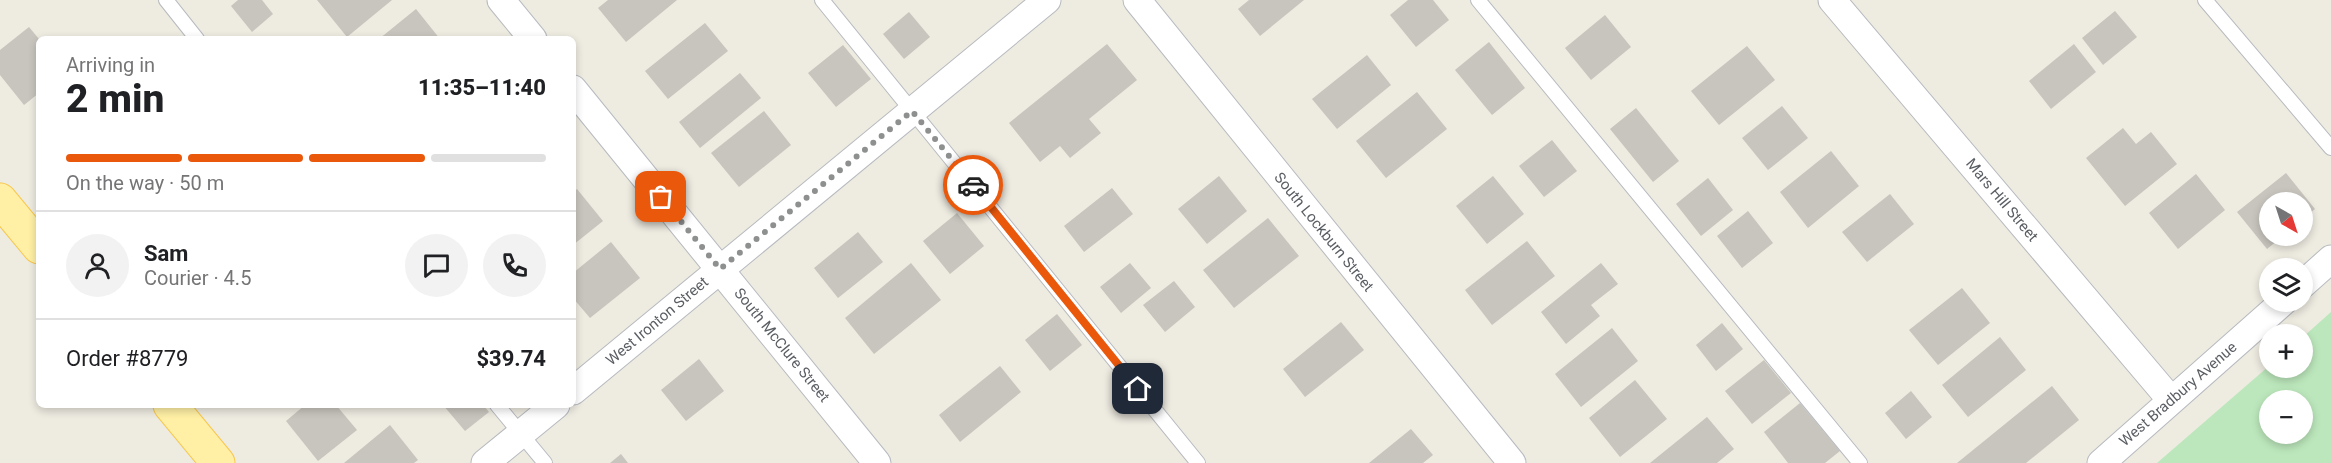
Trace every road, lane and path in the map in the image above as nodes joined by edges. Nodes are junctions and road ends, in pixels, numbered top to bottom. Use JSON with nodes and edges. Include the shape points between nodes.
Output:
{"nodes":[{"id":1,"x":166,"y":0,"type":"edge"},
{"id":2,"x":501,"y":0,"type":"edge"},
{"id":3,"x":822,"y":0,"type":"edge"},
{"id":4,"x":1047,"y":0,"type":"edge"},
{"id":5,"x":1137,"y":0,"type":"edge"},
{"id":6,"x":1478,"y":0,"type":"edge"},
{"id":7,"x":1832,"y":0,"type":"edge"},
{"id":8,"x":2205,"y":0,"type":"edge"},
{"id":9,"x":195,"y":36,"type":"edge"},
{"id":10,"x":530,"y":36,"type":"edge"},
{"id":11,"x":576,"y":93,"type":"edge"},
{"id":12,"x":912,"y":111,"type":"junction"},
{"id":13,"x":2331,"y":148,"type":"edge"},
{"id":14,"x":0,"y":200,"type":"edge"},
{"id":15,"x":36,"y":243,"type":"edge"},
{"id":16,"x":2331,"y":260,"type":"edge"},
{"id":17,"x":720,"y":269,"type":"junction"},
{"id":18,"x":2313,"y":276,"type":"edge"},
{"id":19,"x":2272,"y":312,"type":"edge"},
{"id":20,"x":576,"y":389,"type":"edge"},
{"id":21,"x":2171,"y":400,"type":"junction"},
{"id":22,"x":172,"y":408,"type":"edge"},
{"id":23,"x":499,"y":408,"type":"edge"},
{"id":24,"x":552,"y":408,"type":"edge"},
{"id":25,"x":521,"y":434,"type":"junction"},
{"id":26,"x":218,"y":463,"type":"edge"},
{"id":27,"x":485,"y":463,"type":"edge"},
{"id":28,"x":545,"y":463,"type":"edge"},
{"id":29,"x":877,"y":463,"type":"edge"},
{"id":30,"x":1198,"y":463,"type":"edge"},
{"id":31,"x":1512,"y":463,"type":"edge"},
{"id":32,"x":1860,"y":463,"type":"edge"},
{"id":33,"x":2101,"y":463,"type":"edge"}],
"edges":[{"from":1,"to":9,"type":"lane"},
{"from":2,"to":10,"type":"street"},
{"from":3,"to":12,"type":"lane"},
{"from":4,"to":12,"type":"street","name":"West Ironton Street"},
{"from":5,"to":31,"type":"street","name":"South Lockburn Street"},
{"from":6,"to":32,"type":"lane"},
{"from":7,"to":21,"type":"street","name":"Mars Hill Street"},
{"from":8,"to":13,"type":"lane"},
{"from":11,"to":17,"type":"street","name":"South McClure Street"},
{"from":12,"to":17,"type":"street","name":"West Ironton Street"},
{"from":12,"to":30,"type":"lane"},
{"from":14,"to":15,"type":"main road"},
{"from":16,"to":18,"type":"street"},
{"from":17,"to":20,"type":"street","name":"West Ironton Street"},
{"from":17,"to":29,"type":"street","name":"South McClure Street"},
{"from":19,"to":21,"type":"street","name":"West Bradbury Avenue"},
{"from":21,"to":33,"type":"street","name":"West Bradbury Avenue"},
{"from":22,"to":26,"type":"main road"},
{"from":23,"to":25,"type":"lane"},
{"from":24,"to":25,"type":"street"},
{"from":25,"to":27,"type":"street"},
{"from":25,"to":28,"type":"lane"}]}
